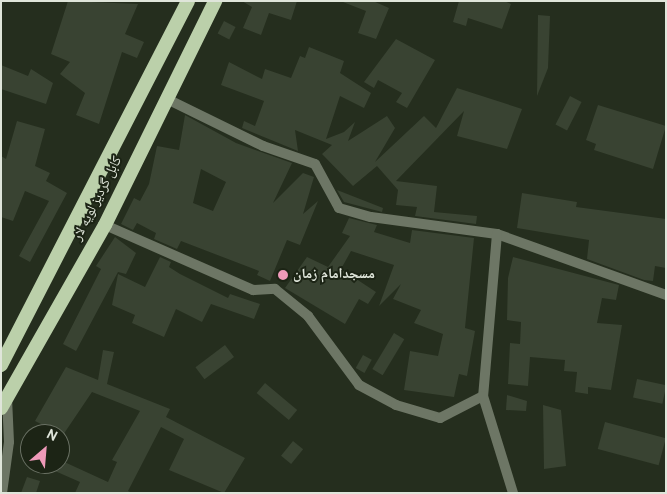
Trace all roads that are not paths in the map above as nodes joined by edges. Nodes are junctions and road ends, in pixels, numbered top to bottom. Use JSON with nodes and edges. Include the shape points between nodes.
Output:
{"nodes":[{"id":1,"x":188,"y":1,"type":"edge"},
{"id":2,"x":215,"y":1,"type":"edge"},
{"id":3,"x":167,"y":99,"type":"junction"},
{"id":4,"x":105,"y":225,"type":"junction"},
{"id":5,"x":497,"y":234,"type":"junction"},
{"id":6,"x":666,"y":295,"type":"edge"},
{"id":7,"x":1,"y":365,"type":"edge"},
{"id":8,"x":483,"y":396,"type":"junction"},
{"id":9,"x":4,"y":402,"type":"edge"},
{"id":10,"x":2,"y":493,"type":"edge"},
{"id":11,"x":513,"y":493,"type":"edge"}],
"edges":[{"from":1,"to":7,"type":"highway","name":"کابل گردیز لویه لار"},
{"from":2,"to":3,"type":"highway","name":"کابل گردیز لویه لار"},
{"from":3,"to":4,"type":"highway","name":"کابل گردیز لویه لار"},
{"from":3,"to":5,"type":"street","via":[[263,146],[316,164],[339,208],[371,217]]},
{"from":4,"to":8,"type":"street","via":[[253,290],[275,289],[308,316],[359,385],[396,406],[440,418]]},
{"from":4,"to":9,"type":"highway","name":"کابل گردیز لویه لار"},
{"from":5,"to":6,"type":"street"},
{"from":5,"to":8,"type":"street"},
{"from":8,"to":11,"type":"street"},
{"from":9,"to":10,"type":"street","via":[[9,442]]}]}
